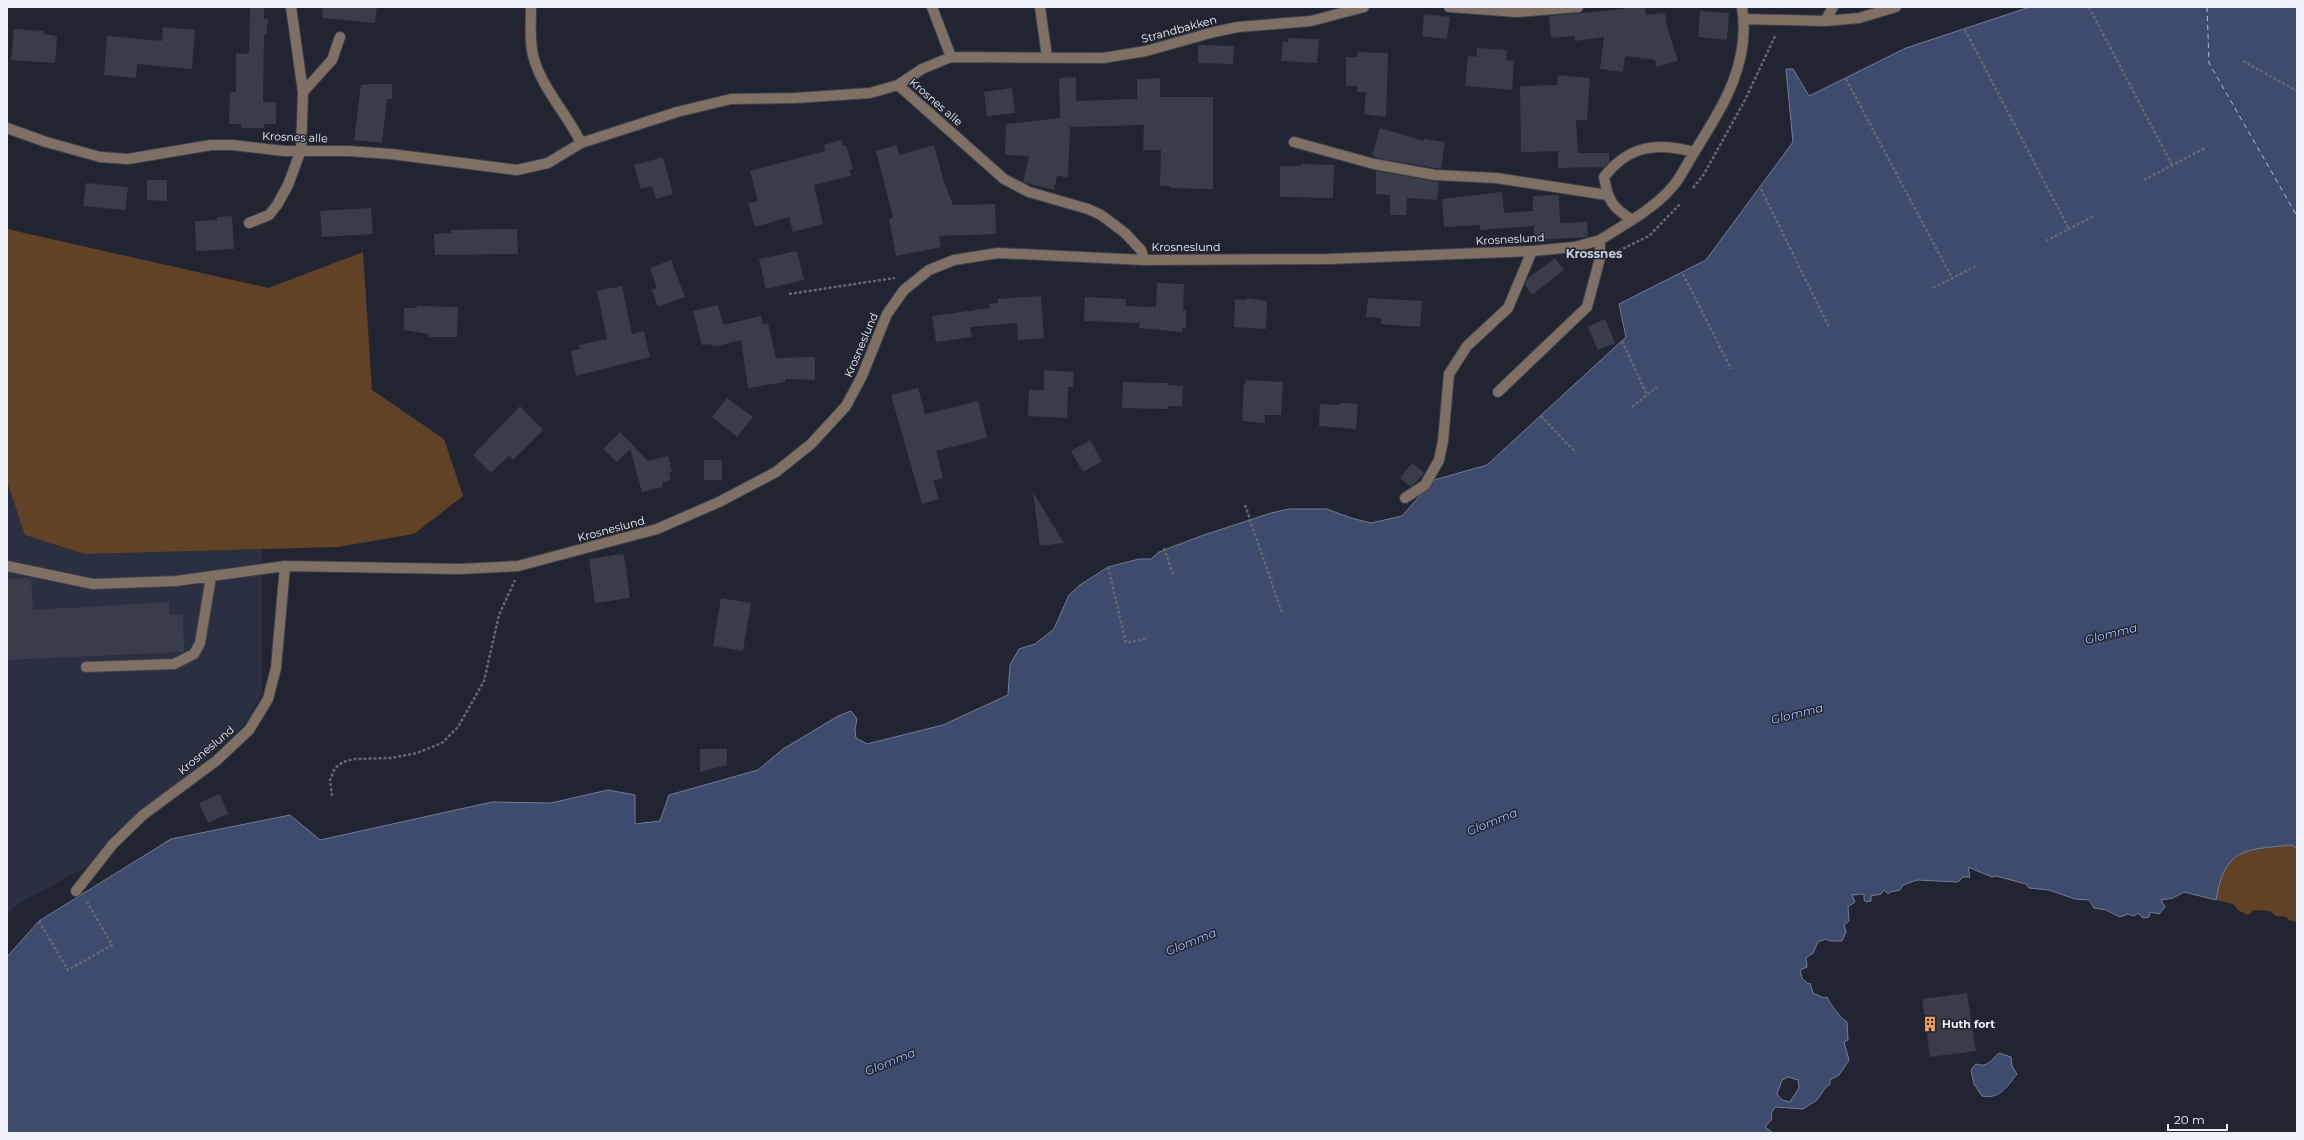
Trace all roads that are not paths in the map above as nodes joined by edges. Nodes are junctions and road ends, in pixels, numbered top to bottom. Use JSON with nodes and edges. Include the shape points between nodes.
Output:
{"nodes":[{"id":1,"x":291,"y":7,"type":"edge"},
{"id":2,"x":531,"y":7,"type":"edge"},
{"id":3,"x":932,"y":7,"type":"edge"},
{"id":4,"x":1040,"y":7,"type":"edge"},
{"id":5,"x":1364,"y":7,"type":"edge"},
{"id":6,"x":1449,"y":7,"type":"edge"},
{"id":7,"x":1578,"y":7,"type":"edge"},
{"id":8,"x":1742,"y":7,"type":"edge"},
{"id":9,"x":1832,"y":7,"type":"edge"},
{"id":10,"x":1896,"y":7,"type":"edge"},
{"id":11,"x":1744,"y":19,"type":"junction"},
{"id":12,"x":1825,"y":21,"type":"junction"},
{"id":13,"x":340,"y":37,"type":"dead end"},
{"id":14,"x":951,"y":57,"type":"junction"},
{"id":15,"x":1047,"y":57,"type":"junction"},
{"id":16,"x":898,"y":84,"type":"junction"},
{"id":17,"x":303,"y":92,"type":"junction"},
{"id":18,"x":7,"y":128,"type":"edge"},
{"id":19,"x":1294,"y":142,"type":"dead end"},
{"id":20,"x":581,"y":143,"type":"junction"},
{"id":21,"x":301,"y":150,"type":"junction"},
{"id":22,"x":1694,"y":152,"type":"junction"},
{"id":23,"x":1607,"y":195,"type":"junction"},
{"id":24,"x":1632,"y":220,"type":"junction"},
{"id":25,"x":249,"y":223,"type":"dead end"},
{"id":26,"x":1600,"y":240,"type":"junction"},
{"id":27,"x":1532,"y":251,"type":"junction"},
{"id":28,"x":1144,"y":260,"type":"junction"},
{"id":29,"x":1498,"y":392,"type":"dead end"},
{"id":30,"x":1405,"y":498,"type":"dead end"},
{"id":31,"x":7,"y":566,"type":"edge"},
{"id":32,"x":285,"y":566,"type":"junction"},
{"id":33,"x":211,"y":577,"type":"junction"},
{"id":34,"x":86,"y":667,"type":"dead end"},
{"id":35,"x":79,"y":893,"type":"road end"}],
"edges":[{"from":1,"to":17,"type":"street"},
{"from":2,"to":20,"type":"street","via":[[534,59]]},
{"from":3,"to":14,"type":"street"},
{"from":4,"to":15,"type":"street"},
{"from":5,"to":15,"type":"street","name":"Strandbakken","via":[[1311,21],[1238,27],[1127,55],[1085,59]]},
{"from":6,"to":7,"type":"street","via":[[1517,12]]},
{"from":8,"to":11,"type":"street","name":"Krosneslund"},
{"from":9,"to":12,"type":"street"},
{"from":10,"to":12,"type":"street","via":[[1859,18]]},
{"from":11,"to":12,"type":"street"},
{"from":11,"to":22,"type":"street","name":"Krosneslund","via":[[1742,52],[1733,85],[1717,117]]},
{"from":13,"to":17,"type":"street","via":[[332,60]]},
{"from":14,"to":15,"type":"street","name":"Strandbakken"},
{"from":14,"to":16,"type":"street","name":"Strandbakken","via":[[922,69]]},
{"from":16,"to":20,"type":"street","name":"Krosnes alle","via":[[870,93],[845,96],[731,99],[677,112]]},
{"from":16,"to":28,"type":"street","name":"Krosnes alle","via":[[1004,179],[1029,192],[1101,215],[1125,233],[1141,250]]},
{"from":17,"to":21,"type":"street"},
{"from":18,"to":21,"type":"street","name":"Krosnes alle","via":[[46,142],[107,157],[128,159],[211,145]]},
{"from":19,"to":23,"type":"street","via":[[1374,164],[1435,175],[1496,178]]},
{"from":20,"to":21,"type":"street","name":"Krosnes alle","via":[[548,162],[516,170],[391,154]]},
{"from":21,"to":25,"type":"street","via":[[288,185],[269,215]]},
{"from":22,"to":23,"type":"street","via":[[1672,146],[1649,147],[1629,155],[1614,164],[1604,177]]},
{"from":22,"to":24,"type":"street","name":"Krosneslund","via":[[1675,184],[1654,206]]},
{"from":23,"to":24,"type":"street","via":[[1616,210]]},
{"from":24,"to":26,"type":"street","name":"Krosneslund"},
{"from":26,"to":27,"type":"street","name":"Krosneslund","via":[[1575,247]]},
{"from":26,"to":29,"type":"street","via":[[1600,258],[1587,307]]},
{"from":27,"to":28,"type":"street","name":"Krosneslund","via":[[1329,259]]},
{"from":27,"to":30,"type":"street","via":[[1508,308],[1467,346],[1449,374],[1439,460],[1425,485]]},
{"from":28,"to":32,"type":"street","name":"Krosneslund","via":[[1017,253],[975,255],[928,270],[904,290],[887,314],[862,376],[846,406],[831,424],[790,462],[754,485],[657,529],[518,566],[459,569]]},
{"from":31,"to":33,"type":"street","name":"Krosneslund","via":[[93,584]]},
{"from":32,"to":33,"type":"street","name":"Krosneslund"},
{"from":32,"to":35,"type":"street","name":"Krosneslund","via":[[276,668],[268,699],[249,730],[216,761],[143,815],[113,844]]},
{"from":33,"to":34,"type":"street","via":[[200,643],[194,654],[174,664]]}]}
